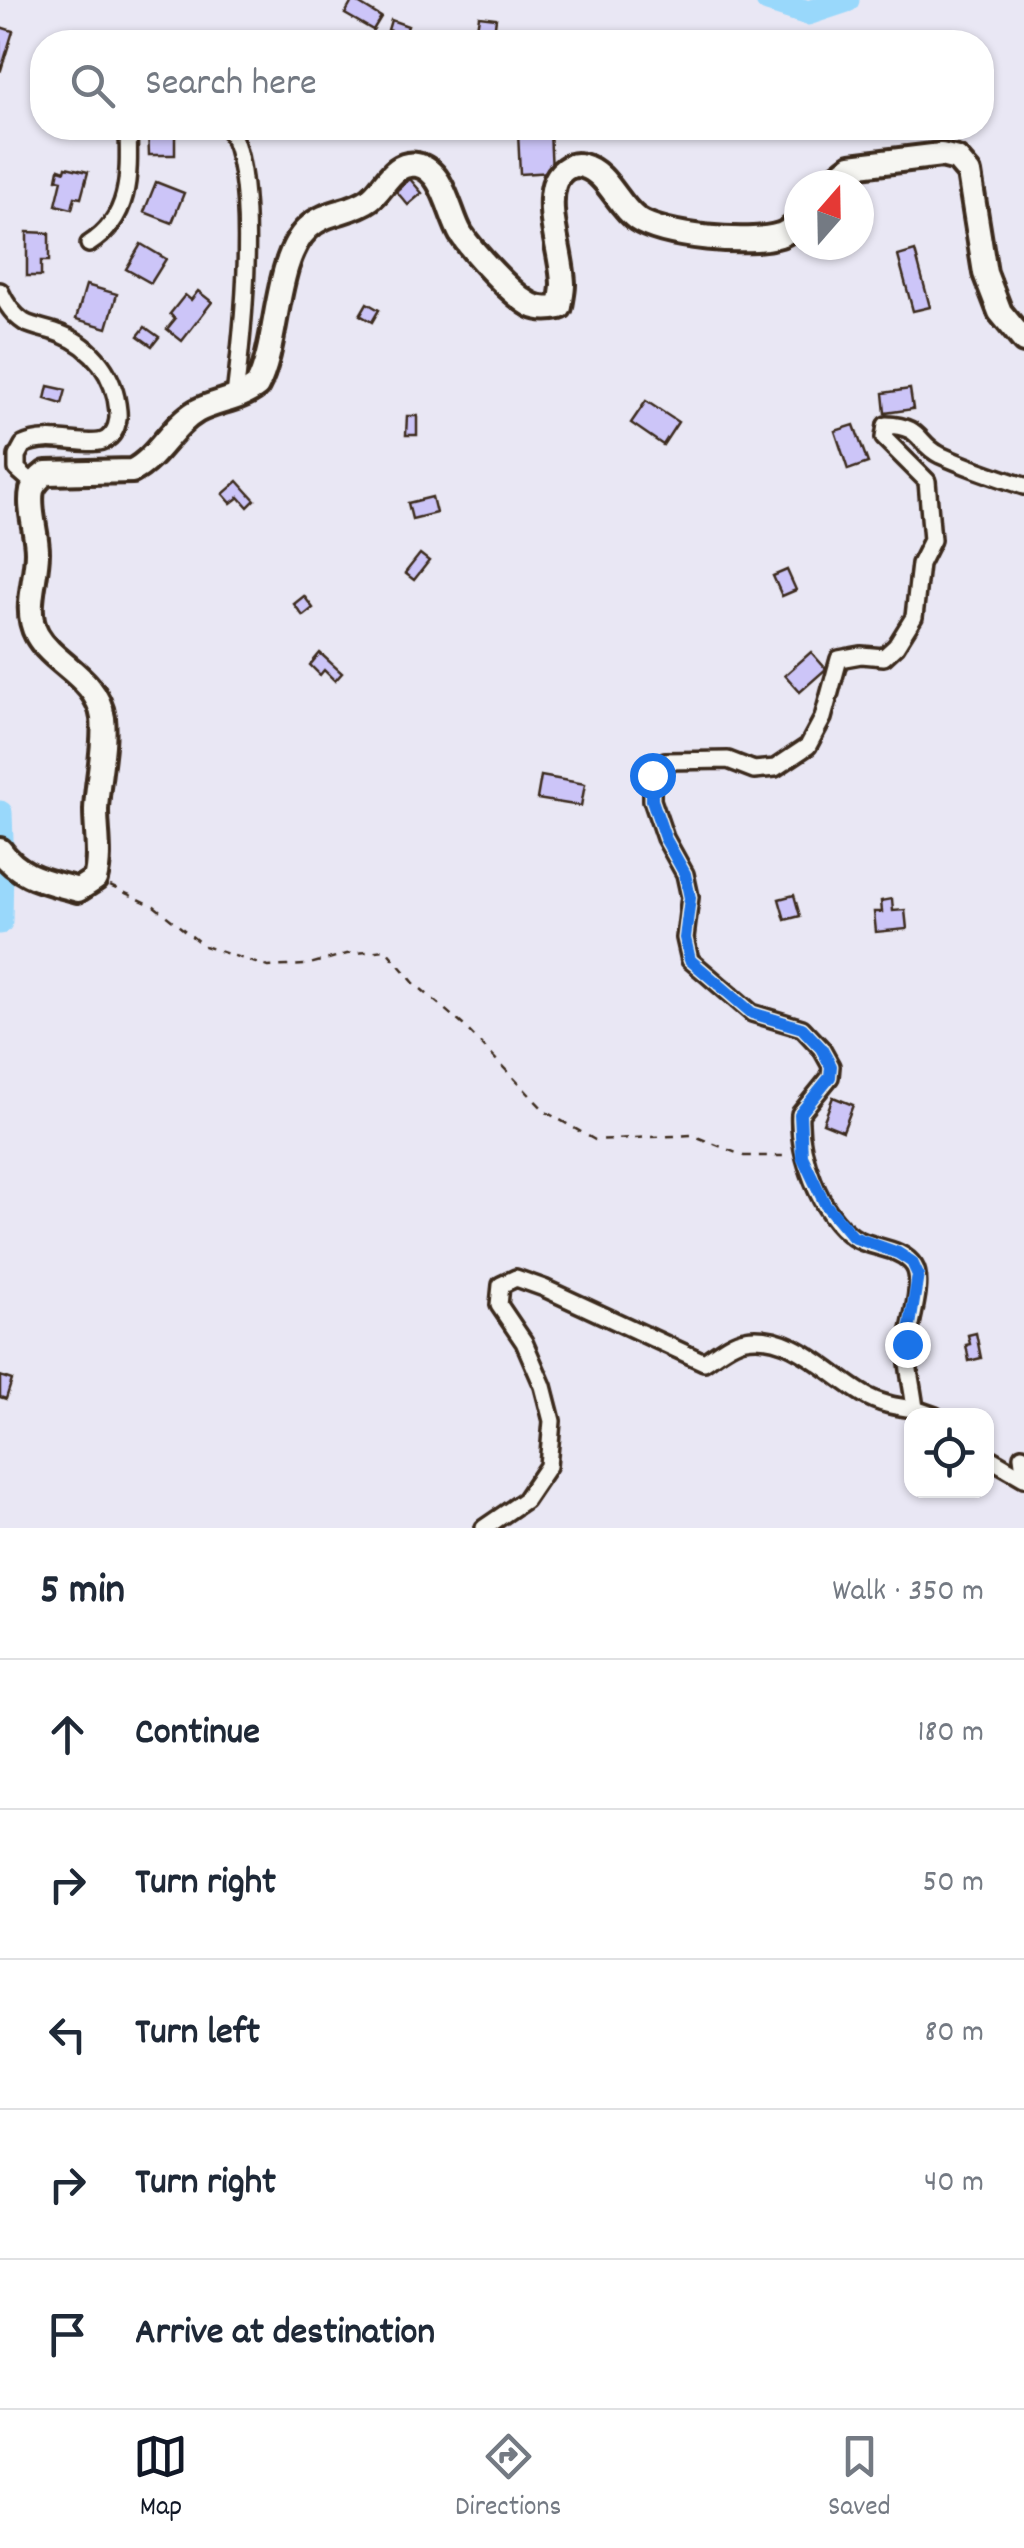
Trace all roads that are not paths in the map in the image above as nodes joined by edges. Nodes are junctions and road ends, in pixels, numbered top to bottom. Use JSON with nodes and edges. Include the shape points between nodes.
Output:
{"nodes":[{"id":1,"x":128,"y":140,"type":"edge"},
{"id":2,"x":236,"y":140,"type":"edge"},
{"id":3,"x":846,"y":170,"type":"edge"},
{"id":4,"x":784,"y":233,"type":"edge"},
{"id":5,"x":88,"y":244,"type":"dead end"},
{"id":6,"x":0,"y":291,"type":"edge"},
{"id":7,"x":1024,"y":341,"type":"edge"},
{"id":8,"x":236,"y":396,"type":"junction"},
{"id":9,"x":34,"y":484,"type":"junction"},
{"id":10,"x":1024,"y":486,"type":"edge"},
{"id":11,"x":0,"y":850,"type":"edge"},
{"id":12,"x":904,"y":1408,"type":"edge"},
{"id":13,"x":915,"y":1408,"type":"edge"},
{"id":14,"x":994,"y":1459,"type":"edge"},
{"id":15,"x":1023,"y":1468,"type":"edge"},
{"id":16,"x":484,"y":1528,"type":"edge"}],
"edges":[{"from":1,"to":5,"type":"street","via":[[129,183],[118,217]]},
{"from":2,"to":8,"type":"street","via":[[246,219]]},
{"from":3,"to":7,"type":"street","via":[[942,155],[956,159],[969,173],[985,273],[1000,312]]},
{"from":4,"to":8,"type":"street","via":[[734,240],[653,227],[621,204],[599,174],[574,165],[554,184],[563,287],[560,307],[548,310],[518,296],[462,236],[428,170],[403,166],[372,198],[318,219],[303,232],[290,256],[261,379]]},
{"from":6,"to":9,"type":"street","via":[[25,323],[93,353],[116,398],[111,437],[46,438],[24,446],[17,469]]},
{"from":8,"to":9,"type":"street","via":[[179,424],[132,471],[46,473]]},
{"from":9,"to":11,"type":"street","via":[[34,630],[76,671],[102,718],[98,868],[95,879],[78,890],[27,876]]},
{"from":10,"to":13,"type":"street","via":[[934,452],[904,425],[886,425],[884,438],[927,481],[932,540],[920,564],[914,617],[896,646],[884,657],[838,659],[824,718],[808,746],[775,768],[665,761],[652,775],[652,800],[690,898],[690,960],[752,1013],[802,1028],[821,1048],[830,1077],[800,1114],[802,1156],[825,1204],[853,1237],[898,1253],[918,1275],[907,1344]]},
{"from":12,"to":16,"type":"street","via":[[865,1396],[772,1339],[743,1339],[704,1362],[516,1278],[501,1285],[499,1305],[543,1386],[552,1421],[548,1466],[525,1500]]},
{"from":14,"to":15,"type":"street"}]}
